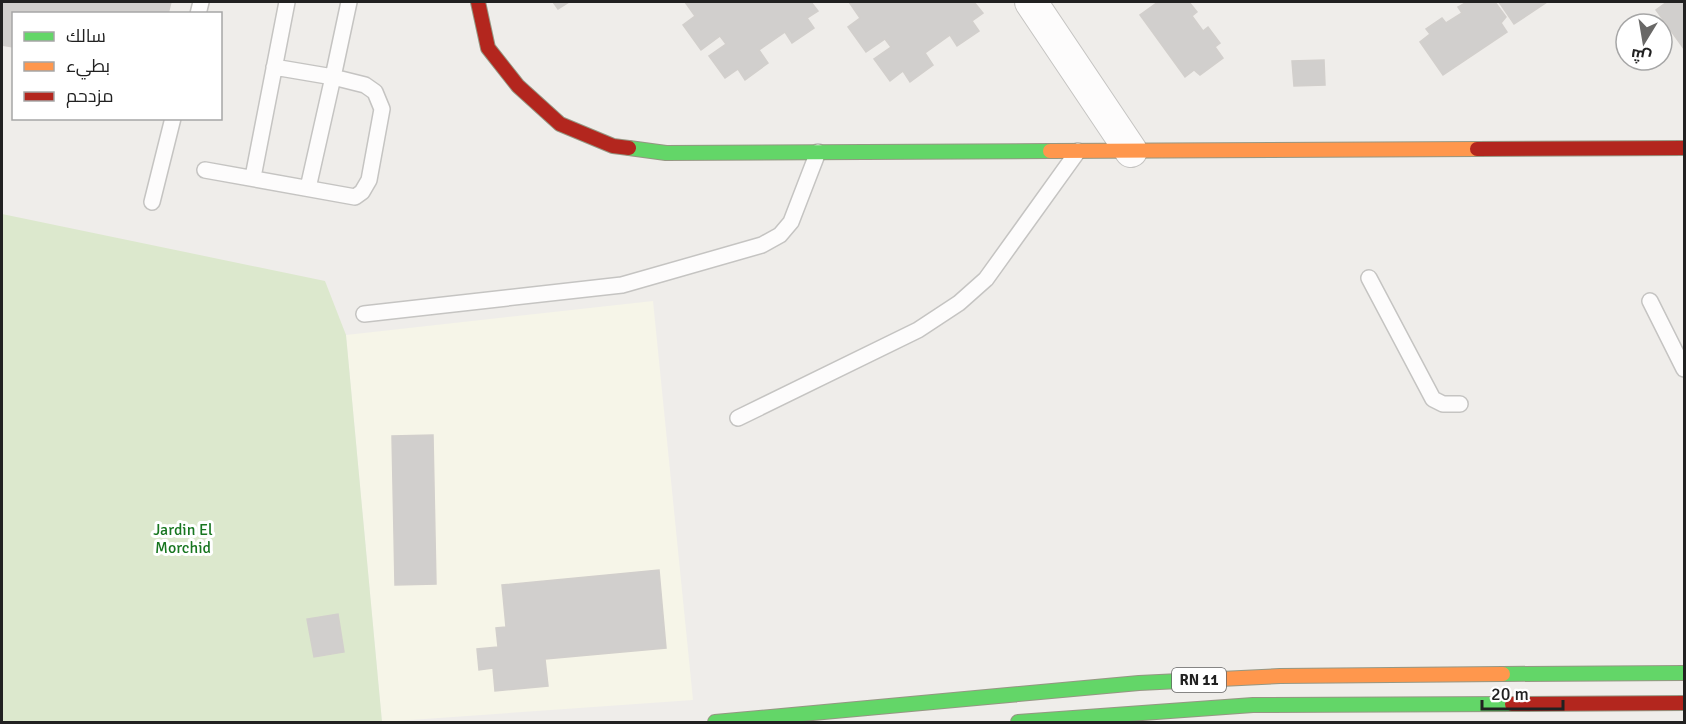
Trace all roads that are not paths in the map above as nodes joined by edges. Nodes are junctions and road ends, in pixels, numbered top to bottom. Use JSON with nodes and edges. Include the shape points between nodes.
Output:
{"nodes":[{"id":1,"x":287,"y":2,"type":"edge"},
{"id":2,"x":349,"y":2,"type":"edge"},
{"id":3,"x":478,"y":2,"type":"edge"},
{"id":4,"x":1031,"y":2,"type":"edge"},
{"id":5,"x":274,"y":67,"type":"junction"},
{"id":6,"x":333,"y":77,"type":"junction"},
{"id":7,"x":172,"y":120,"type":"edge"},
{"id":8,"x":1684,"y":148,"type":"edge"},
{"id":9,"x":1078,"y":151,"type":"junction"},
{"id":10,"x":1131,"y":151,"type":"junction"},
{"id":11,"x":818,"y":152,"type":"junction"},
{"id":12,"x":206,"y":170,"type":"dead end"},
{"id":13,"x":253,"y":177,"type":"junction"},
{"id":14,"x":308,"y":188,"type":"junction"},
{"id":15,"x":152,"y":202,"type":"dead end"},
{"id":16,"x":1369,"y":278,"type":"dead end"},
{"id":17,"x":1650,"y":301,"type":"dead end"},
{"id":18,"x":364,"y":314,"type":"dead end"},
{"id":19,"x":1684,"y":369,"type":"edge"},
{"id":20,"x":1460,"y":404,"type":"dead end"},
{"id":21,"x":738,"y":418,"type":"dead end"},
{"id":22,"x":1684,"y":672,"type":"edge"},
{"id":23,"x":1675,"y":709,"type":"edge"},
{"id":24,"x":1363,"y":713,"type":"edge"},
{"id":25,"x":1111,"y":719,"type":"edge"},
{"id":26,"x":715,"y":723,"type":"edge"},
{"id":27,"x":1018,"y":723,"type":"edge"}],
"edges":[{"from":1,"to":5,"type":"lane"},
{"from":2,"to":6,"type":"lane"},
{"from":3,"to":11,"type":"main road","via":[[488,48],[518,86],[560,124],[613,146],[666,153]]},
{"from":4,"to":10,"type":"street"},
{"from":5,"to":6,"type":"lane"},
{"from":5,"to":13,"type":"lane"},
{"from":6,"to":14,"type":"lane"},
{"from":6,"to":14,"type":"lane","via":[[365,85],[375,92],[382,109],[369,180],[355,197]]},
{"from":7,"to":15,"type":"lane"},
{"from":8,"to":10,"type":"main road"},
{"from":9,"to":10,"type":"main road"},
{"from":9,"to":11,"type":"main road"},
{"from":9,"to":21,"type":"lane","via":[[986,279],[959,303],[918,330]]},
{"from":11,"to":18,"type":"lane","via":[[791,222],[780,236],[762,245],[622,285]]},
{"from":12,"to":13,"type":"lane"},
{"from":13,"to":14,"type":"lane"},
{"from":16,"to":20,"type":"lane","via":[[1433,399],[1443,404]]},
{"from":17,"to":19,"type":"lane"},
{"from":22,"to":26,"type":"main road","number":"RN 11","via":[[1139,683]]},
{"from":23,"to":24,"type":"main road","number":"RN 11"},
{"from":24,"to":25,"type":"main road","number":"RN 11","via":[[1253,705]]},
{"from":25,"to":27,"type":"main road","number":"RN 11"}]}
